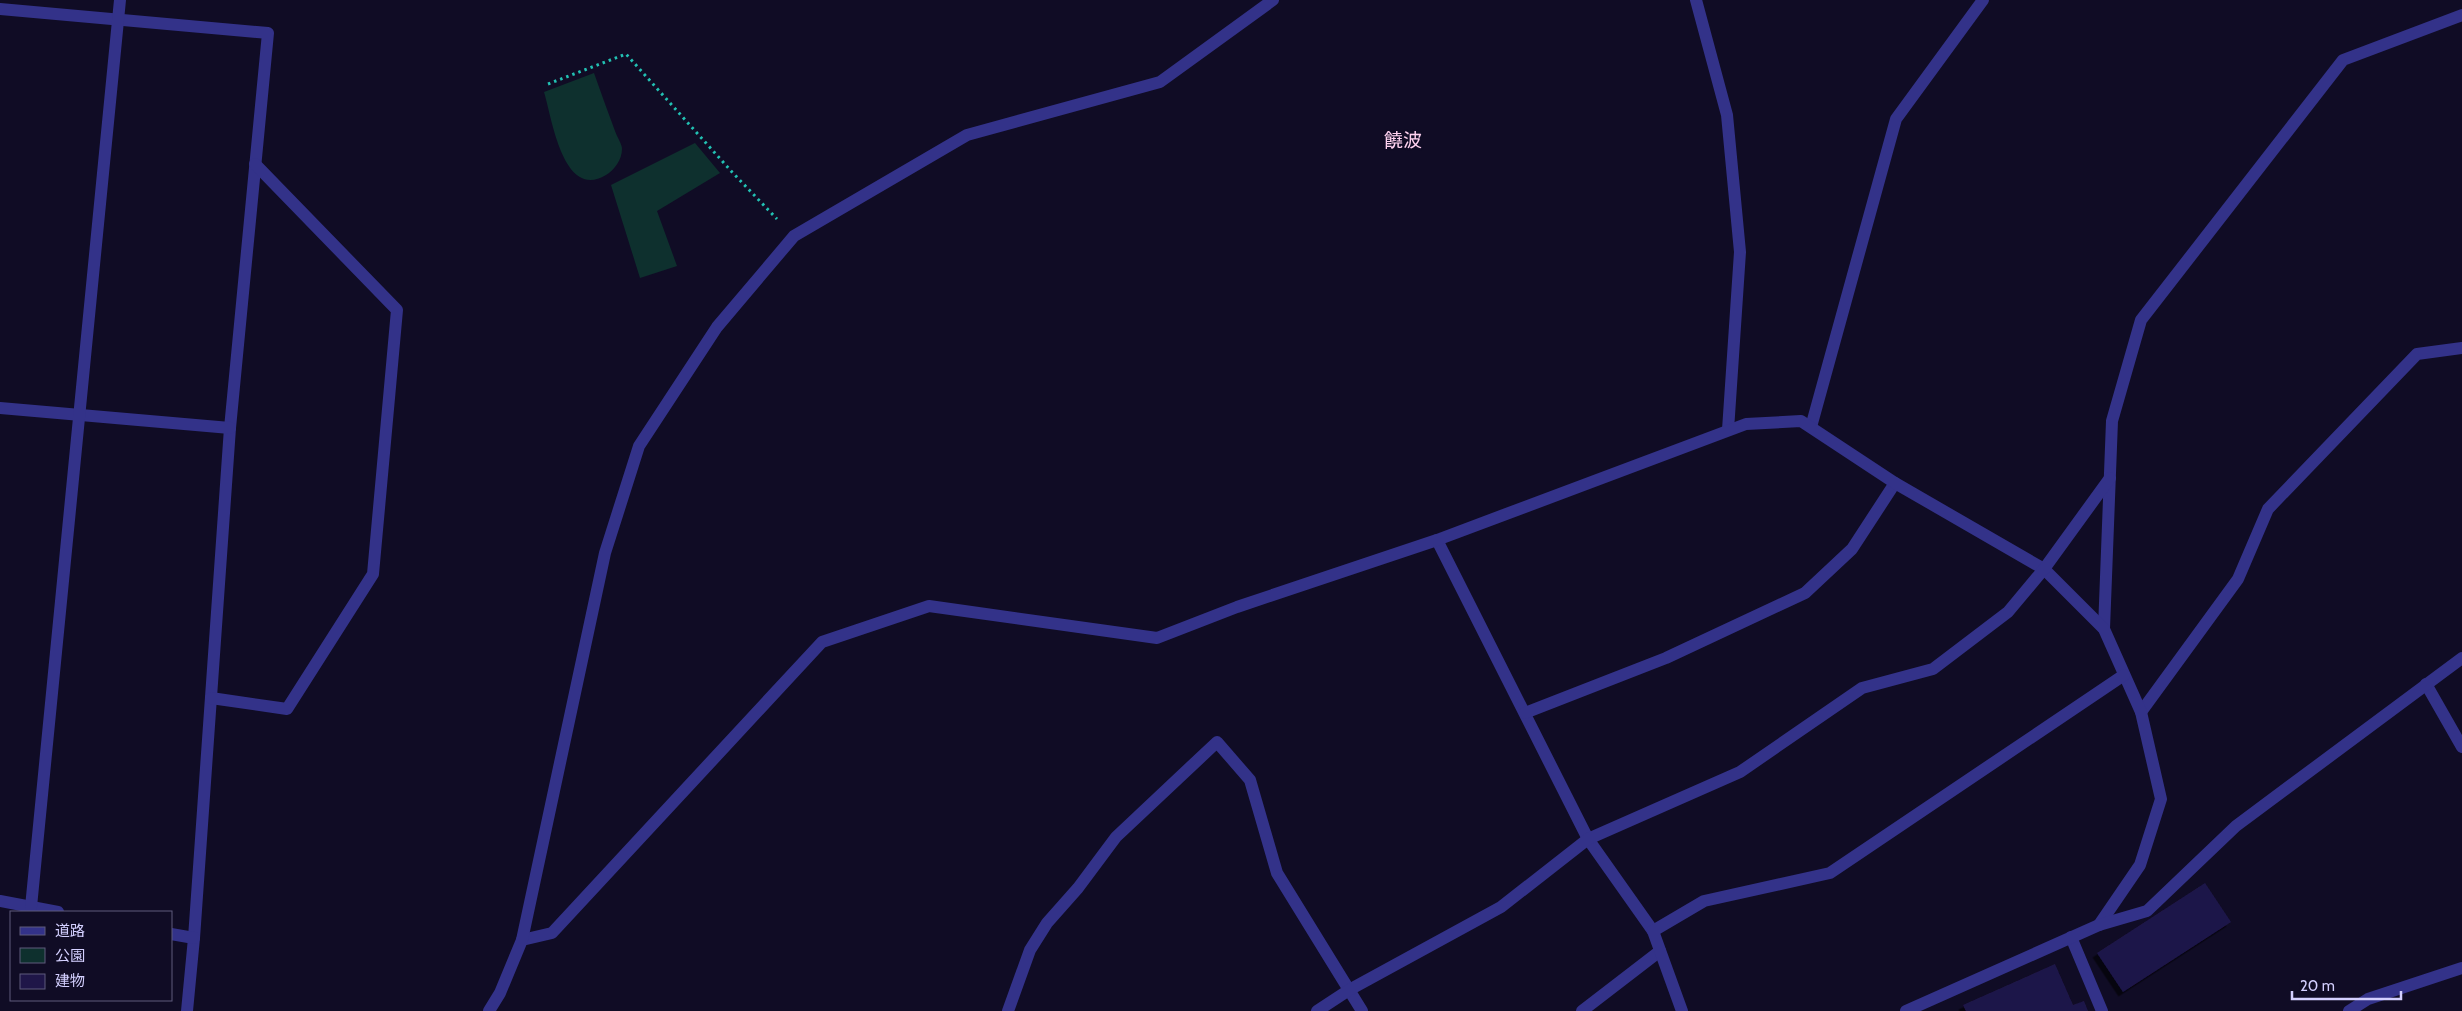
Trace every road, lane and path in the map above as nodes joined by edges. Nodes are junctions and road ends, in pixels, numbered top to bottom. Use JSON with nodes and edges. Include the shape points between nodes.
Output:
{"nodes":[{"id":1,"x":120,"y":0,"type":"edge"},
{"id":2,"x":1273,"y":0,"type":"edge"},
{"id":3,"x":1696,"y":0,"type":"edge"},
{"id":4,"x":1982,"y":0,"type":"edge"},
{"id":5,"x":0,"y":9,"type":"edge"},
{"id":6,"x":2462,"y":15,"type":"edge"},
{"id":7,"x":118,"y":20,"type":"junction"},
{"id":8,"x":548,"y":84,"type":"dead end"},
{"id":9,"x":255,"y":164,"type":"junction"},
{"id":10,"x":794,"y":236,"type":"junction"},
{"id":11,"x":2462,"y":348,"type":"edge"},
{"id":12,"x":0,"y":408,"type":"edge"},
{"id":13,"x":80,"y":415,"type":"junction"},
{"id":14,"x":1811,"y":427,"type":"junction"},
{"id":15,"x":230,"y":428,"type":"junction"},
{"id":16,"x":1728,"y":430,"type":"junction"},
{"id":17,"x":2110,"y":478,"type":"junction"},
{"id":18,"x":1895,"y":483,"type":"junction"},
{"id":19,"x":1437,"y":540,"type":"junction"},
{"id":20,"x":2044,"y":569,"type":"junction"},
{"id":21,"x":2104,"y":629,"type":"junction"},
{"id":22,"x":2462,"y":658,"type":"edge"},
{"id":23,"x":2124,"y":675,"type":"junction"},
{"id":24,"x":2426,"y":684,"type":"junction"},
{"id":25,"x":211,"y":698,"type":"junction"},
{"id":26,"x":2141,"y":712,"type":"junction"},
{"id":27,"x":1525,"y":713,"type":"junction"},
{"id":28,"x":2462,"y":747,"type":"edge"},
{"id":29,"x":1588,"y":839,"type":"junction"},
{"id":30,"x":0,"y":901,"type":"edge"},
{"id":31,"x":31,"y":907,"type":"junction"},
{"id":32,"x":53,"y":911,"type":"edge"},
{"id":33,"x":2099,"y":925,"type":"junction"},
{"id":34,"x":1653,"y":931,"type":"junction"},
{"id":35,"x":172,"y":934,"type":"edge"},
{"id":36,"x":2071,"y":937,"type":"junction"},
{"id":37,"x":194,"y":938,"type":"junction"},
{"id":38,"x":522,"y":940,"type":"junction"},
{"id":39,"x":1660,"y":951,"type":"junction"},
{"id":40,"x":2462,"y":968,"type":"edge"},
{"id":41,"x":1349,"y":990,"type":"junction"},
{"id":42,"x":187,"y":1011,"type":"edge"},
{"id":43,"x":489,"y":1011,"type":"edge"},
{"id":44,"x":1008,"y":1011,"type":"edge"},
{"id":45,"x":1317,"y":1011,"type":"edge"},
{"id":46,"x":1362,"y":1011,"type":"edge"},
{"id":47,"x":1582,"y":1011,"type":"edge"},
{"id":48,"x":1682,"y":1011,"type":"edge"},
{"id":49,"x":1906,"y":1011,"type":"edge"},
{"id":50,"x":2102,"y":1011,"type":"edge"},
{"id":51,"x":2349,"y":1011,"type":"edge"}],
"edges":[{"from":1,"to":7,"type":"street"},
{"from":2,"to":10,"type":"street","via":[[1160,82],[967,135]]},
{"from":3,"to":16,"type":"street","via":[[1727,115],[1740,252]]},
{"from":4,"to":14,"type":"street","via":[[1896,119]]},
{"from":5,"to":7,"type":"street"},
{"from":6,"to":17,"type":"street","via":[[2343,60],[2141,320],[2112,421]]},
{"from":7,"to":9,"type":"street","via":[[268,32]]},
{"from":7,"to":13,"type":"street"},
{"from":8,"to":10,"type":"path","via":[[626,54]]},
{"from":9,"to":15,"type":"street"},
{"from":9,"to":25,"type":"street","via":[[397,310],[373,574],[287,709]]},
{"from":10,"to":38,"type":"street","via":[[717,327],[639,446],[605,553]]},
{"from":11,"to":26,"type":"street","via":[[2417,354],[2268,510],[2238,579]]},
{"from":12,"to":13,"type":"street"},
{"from":13,"to":15,"type":"street"},
{"from":13,"to":31,"type":"street"},
{"from":14,"to":16,"type":"street","via":[[1801,421],[1746,424]]},
{"from":14,"to":18,"type":"street"},
{"from":15,"to":25,"type":"street"},
{"from":16,"to":19,"type":"street"},
{"from":17,"to":20,"type":"street"},
{"from":17,"to":21,"type":"street"},
{"from":18,"to":20,"type":"street"},
{"from":18,"to":27,"type":"street","via":[[1852,549],[1805,593],[1666,658]]},
{"from":19,"to":27,"type":"street"},
{"from":19,"to":38,"type":"street","via":[[1237,607],[1157,638],[929,606],[822,642],[552,933]]},
{"from":20,"to":21,"type":"street"},
{"from":20,"to":29,"type":"street","via":[[2008,612],[1933,669],[1862,688],[1740,772]]},
{"from":21,"to":23,"type":"street"},
{"from":22,"to":24,"type":"street"},
{"from":23,"to":26,"type":"street"},
{"from":23,"to":34,"type":"street","via":[[1830,873],[1704,902]]},
{"from":24,"to":28,"type":"street"},
{"from":24,"to":33,"type":"street","via":[[2236,826],[2147,911]]},
{"from":25,"to":37,"type":"street"},
{"from":26,"to":33,"type":"street","via":[[2161,799],[2140,865]]},
{"from":27,"to":29,"type":"street"},
{"from":29,"to":34,"type":"street"},
{"from":29,"to":41,"type":"street","via":[[1501,907]]},
{"from":30,"to":31,"type":"street"},
{"from":31,"to":32,"type":"street"},
{"from":33,"to":36,"type":"street"},
{"from":34,"to":39,"type":"street"},
{"from":35,"to":37,"type":"street"},
{"from":36,"to":49,"type":"street"},
{"from":36,"to":50,"type":"street"},
{"from":37,"to":42,"type":"street"},
{"from":38,"to":43,"type":"street"},
{"from":39,"to":47,"type":"street"},
{"from":39,"to":48,"type":"street"},
{"from":40,"to":51,"type":"street","via":[[2368,999]]},
{"from":41,"to":44,"type":"street","via":[[1277,873],[1250,780],[1217,742],[1116,836],[1078,888],[1047,923],[1030,950]]},
{"from":41,"to":45,"type":"street"},
{"from":41,"to":46,"type":"street"}]}
